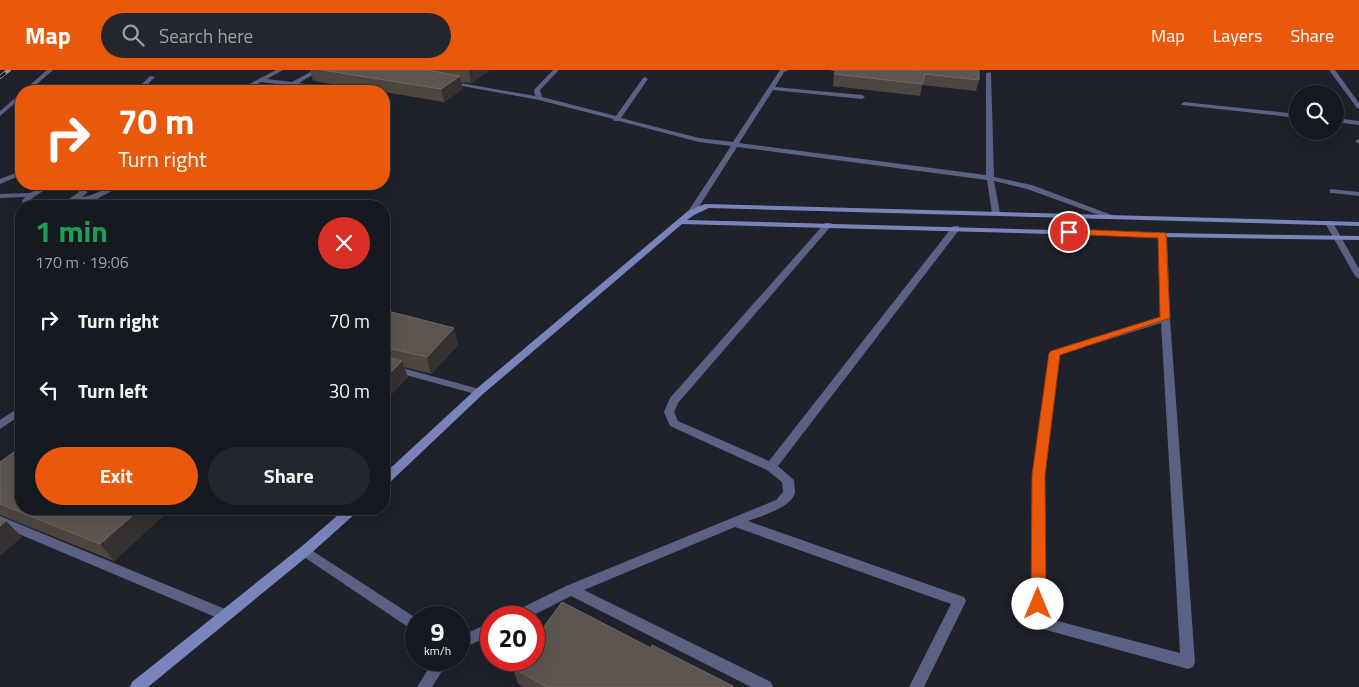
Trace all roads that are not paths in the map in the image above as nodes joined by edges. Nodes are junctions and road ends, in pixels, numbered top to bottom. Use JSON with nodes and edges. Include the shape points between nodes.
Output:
{"nodes":[{"id":1,"x":50,"y":70,"type":"edge"},
{"id":2,"x":280,"y":70,"type":"edge"},
{"id":3,"x":318,"y":70,"type":"edge"},
{"id":4,"x":556,"y":70,"type":"edge"},
{"id":5,"x":786,"y":70,"type":"edge"},
{"id":6,"x":832,"y":70,"type":"edge"},
{"id":7,"x":1332,"y":70,"type":"edge"},
{"id":8,"x":851,"y":72,"type":"edge"},
{"id":9,"x":989,"y":73,"type":"dead end"},
{"id":10,"x":152,"y":77,"type":"dead end"},
{"id":11,"x":645,"y":79,"type":"dead end"},
{"id":12,"x":260,"y":80,"type":"junction"},
{"id":13,"x":445,"y":82,"type":"edge"},
{"id":14,"x":294,"y":84,"type":"junction"},
{"id":15,"x":33,"y":85,"type":"edge"},
{"id":16,"x":144,"y":85,"type":"edge"},
{"id":17,"x":250,"y":85,"type":"edge"},
{"id":18,"x":304,"y":85,"type":"edge"},
{"id":19,"x":772,"y":88,"type":"junction"},
{"id":20,"x":862,"y":97,"type":"dead end"},
{"id":21,"x":539,"y":98,"type":"junction"},
{"id":22,"x":15,"y":100,"type":"edge"},
{"id":23,"x":1184,"y":104,"type":"dead end"},
{"id":24,"x":1359,"y":107,"type":"edge"},
{"id":25,"x":0,"y":114,"type":"edge"},
{"id":26,"x":1289,"y":115,"type":"edge"},
{"id":27,"x":616,"y":120,"type":"junction"},
{"id":28,"x":1344,"y":121,"type":"edge"},
{"id":29,"x":1359,"y":123,"type":"edge"},
{"id":30,"x":736,"y":146,"type":"junction"},
{"id":31,"x":15,"y":176,"type":"edge"},
{"id":32,"x":990,"y":178,"type":"junction"},
{"id":33,"x":0,"y":182,"type":"edge"},
{"id":34,"x":42,"y":190,"type":"edge"},
{"id":35,"x":84,"y":190,"type":"edge"},
{"id":36,"x":109,"y":190,"type":"edge"},
{"id":37,"x":1333,"y":191,"type":"dead end"},
{"id":38,"x":1359,"y":194,"type":"edge"},
{"id":39,"x":31,"y":195,"type":"junction"},
{"id":40,"x":0,"y":196,"type":"edge"},
{"id":41,"x":27,"y":200,"type":"edge"},
{"id":42,"x":75,"y":200,"type":"joint"},
{"id":43,"x":691,"y":213,"type":"junction"},
{"id":44,"x":996,"y":213,"type":"junction"},
{"id":45,"x":1113,"y":217,"type":"junction"},
{"id":46,"x":680,"y":222,"type":"junction"},
{"id":47,"x":1329,"y":223,"type":"junction"},
{"id":48,"x":1359,"y":224,"type":"edge"},
{"id":49,"x":828,"y":225,"type":"junction"},
{"id":50,"x":956,"y":228,"type":"junction"},
{"id":51,"x":1163,"y":235,"type":"junction"},
{"id":52,"x":1337,"y":238,"type":"junction"},
{"id":53,"x":1359,"y":238,"type":"edge"},
{"id":54,"x":1359,"y":276,"type":"edge"},
{"id":55,"x":1165,"y":318,"type":"junction"},
{"id":56,"x":390,"y":368,"type":"edge"},
{"id":57,"x":479,"y":392,"type":"junction"},
{"id":58,"x":15,"y":414,"type":"edge"},
{"id":59,"x":0,"y":425,"type":"edge"},
{"id":60,"x":771,"y":467,"type":"junction"},
{"id":61,"x":390,"y":475,"type":"edge"},
{"id":62,"x":346,"y":515,"type":"edge"},
{"id":63,"x":0,"y":521,"type":"edge"},
{"id":64,"x":736,"y":522,"type":"junction"},
{"id":65,"x":305,"y":551,"type":"junction"},
{"id":66,"x":571,"y":590,"type":"junction"},
{"id":67,"x":538,"y":606,"type":"edge"},
{"id":68,"x":225,"y":615,"type":"junction"},
{"id":69,"x":405,"y":618,"type":"edge"},
{"id":70,"x":435,"y":671,"type":"edge"},
{"id":71,"x":137,"y":687,"type":"edge"},
{"id":72,"x":424,"y":687,"type":"edge"},
{"id":73,"x":766,"y":687,"type":"edge"},
{"id":74,"x":916,"y":687,"type":"edge"}],
"edges":[{"from":1,"to":15,"type":"street"},
{"from":2,"to":12,"type":"street"},
{"from":3,"to":14,"type":"street"},
{"from":4,"to":21,"type":"street","via":[[537,90]]},
{"from":5,"to":19,"type":"street","via":[[782,71]]},
{"from":6,"to":8,"type":"street"},
{"from":7,"to":24,"type":"street"},
{"from":9,"to":32,"type":"street"},
{"from":10,"to":16,"type":"street"},
{"from":11,"to":27,"type":"street"},
{"from":12,"to":14,"type":"street"},
{"from":12,"to":17,"type":"street"},
{"from":13,"to":21,"type":"street"},
{"from":14,"to":18,"type":"street"},
{"from":19,"to":20,"type":"street"},
{"from":19,"to":30,"type":"street"},
{"from":21,"to":27,"type":"street"},
{"from":22,"to":25,"type":"street"},
{"from":23,"to":26,"type":"street"},
{"from":27,"to":30,"type":"street"},
{"from":28,"to":29,"type":"street"},
{"from":30,"to":32,"type":"street"},
{"from":30,"to":43,"type":"street"},
{"from":31,"to":33,"type":"street"},
{"from":32,"to":44,"type":"street"},
{"from":32,"to":45,"type":"street","via":[[1029,187]]},
{"from":34,"to":39,"type":"street"},
{"from":35,"to":42,"type":"street"},
{"from":36,"to":42,"type":"street","via":[[90,199]]},
{"from":37,"to":38,"type":"street"},
{"from":39,"to":40,"type":"street"},
{"from":39,"to":41,"type":"street"},
{"from":43,"to":44,"type":"street","via":[[708,206]]},
{"from":43,"to":46,"type":"street"},
{"from":44,"to":45,"type":"street"},
{"from":45,"to":47,"type":"street"},
{"from":46,"to":49,"type":"street"},
{"from":46,"to":57,"type":"street"},
{"from":47,"to":48,"type":"street"},
{"from":47,"to":52,"type":"street"},
{"from":49,"to":50,"type":"street"},
{"from":49,"to":60,"type":"street","via":[[674,401],[669,412],[674,424]]},
{"from":50,"to":51,"type":"street"},
{"from":50,"to":60,"type":"street"},
{"from":51,"to":52,"type":"street"},
{"from":51,"to":55,"type":"street"},
{"from":52,"to":53,"type":"street"},
{"from":52,"to":54,"type":"street"},
{"from":55,"to":55,"type":"street","via":[[1054,353],[1039,475],[1038,622],[1188,662]]},
{"from":56,"to":57,"type":"street"},
{"from":57,"to":61,"type":"street"},
{"from":58,"to":59,"type":"street"},
{"from":60,"to":64,"type":"street","via":[[788,480],[789,493],[780,503]]},
{"from":62,"to":65,"type":"street"},
{"from":63,"to":68,"type":"street"},
{"from":64,"to":66,"type":"street"},
{"from":64,"to":74,"type":"street","via":[[959,601]]},
{"from":65,"to":68,"type":"street"},
{"from":65,"to":69,"type":"street"},
{"from":66,"to":67,"type":"street"},
{"from":66,"to":73,"type":"street"},
{"from":68,"to":71,"type":"street"},
{"from":70,"to":72,"type":"street"}]}
